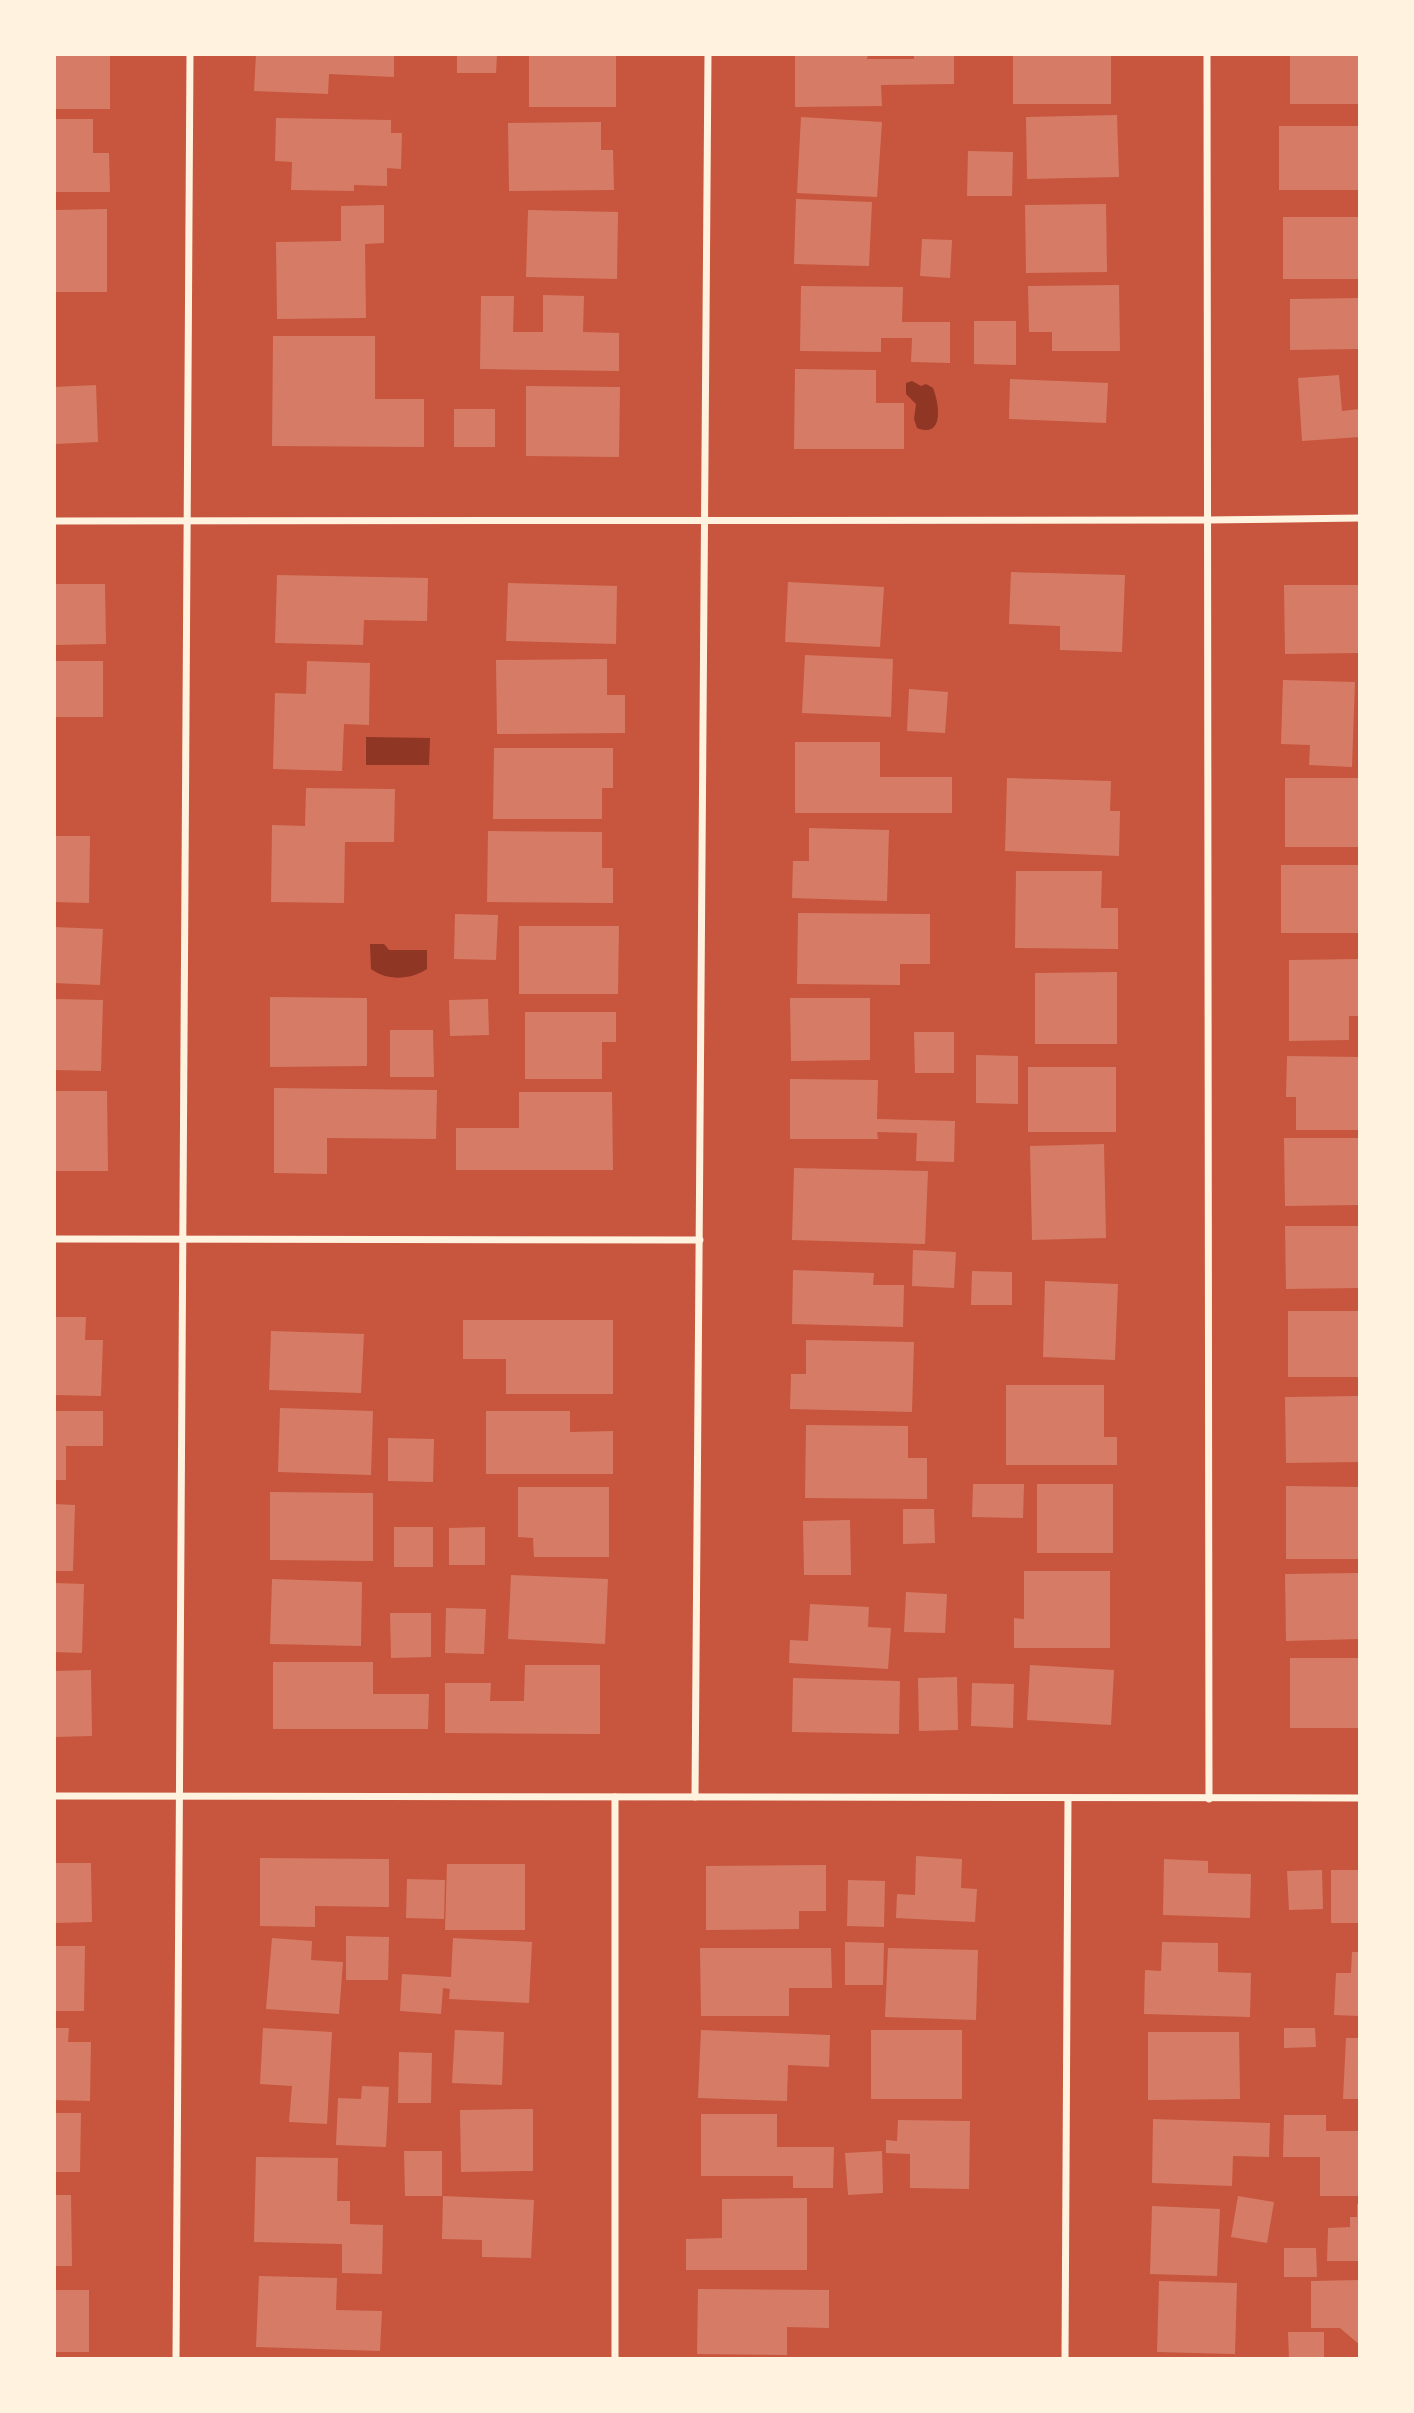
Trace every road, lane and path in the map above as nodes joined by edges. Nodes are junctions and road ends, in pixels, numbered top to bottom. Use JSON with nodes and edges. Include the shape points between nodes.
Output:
{"nodes":[{"id":1,"x":190,"y":54,"type":"edge"},
{"id":2,"x":708,"y":54,"type":"edge"},
{"id":3,"x":1207,"y":54,"type":"edge"},
{"id":4,"x":1360,"y":518,"type":"edge"},
{"id":5,"x":705,"y":520,"type":"junction"},
{"id":6,"x":1207,"y":520,"type":"junction"},
{"id":7,"x":54,"y":521,"type":"edge"},
{"id":8,"x":187,"y":521,"type":"junction"},
{"id":9,"x":54,"y":1238,"type":"edge"},
{"id":10,"x":183,"y":1239,"type":"junction"},
{"id":11,"x":699,"y":1240,"type":"junction"},
{"id":12,"x":54,"y":1796,"type":"edge"},
{"id":13,"x":180,"y":1796,"type":"junction"},
{"id":14,"x":615,"y":1797,"type":"junction"},
{"id":15,"x":695,"y":1797,"type":"junction"},
{"id":16,"x":1068,"y":1798,"type":"junction"},
{"id":17,"x":1360,"y":1798,"type":"edge"},
{"id":18,"x":1209,"y":1799,"type":"junction"},
{"id":19,"x":176,"y":2359,"type":"edge"},
{"id":20,"x":615,"y":2359,"type":"edge"},
{"id":21,"x":1065,"y":2359,"type":"edge"}],
"edges":[{"from":1,"to":8,"type":"street"},
{"from":2,"to":5,"type":"street"},
{"from":3,"to":6,"type":"street"},
{"from":4,"to":6,"type":"street"},
{"from":5,"to":6,"type":"street"},
{"from":5,"to":8,"type":"street"},
{"from":5,"to":11,"type":"street"},
{"from":6,"to":18,"type":"street"},
{"from":7,"to":8,"type":"street"},
{"from":8,"to":10,"type":"street"},
{"from":9,"to":10,"type":"street"},
{"from":10,"to":11,"type":"street"},
{"from":10,"to":13,"type":"street"},
{"from":11,"to":15,"type":"street"},
{"from":12,"to":13,"type":"street"},
{"from":13,"to":14,"type":"street"},
{"from":13,"to":19,"type":"street"},
{"from":14,"to":15,"type":"street"},
{"from":14,"to":20,"type":"street"},
{"from":15,"to":16,"type":"street"},
{"from":16,"to":18,"type":"street"},
{"from":16,"to":21,"type":"street"},
{"from":17,"to":18,"type":"street"}]}
